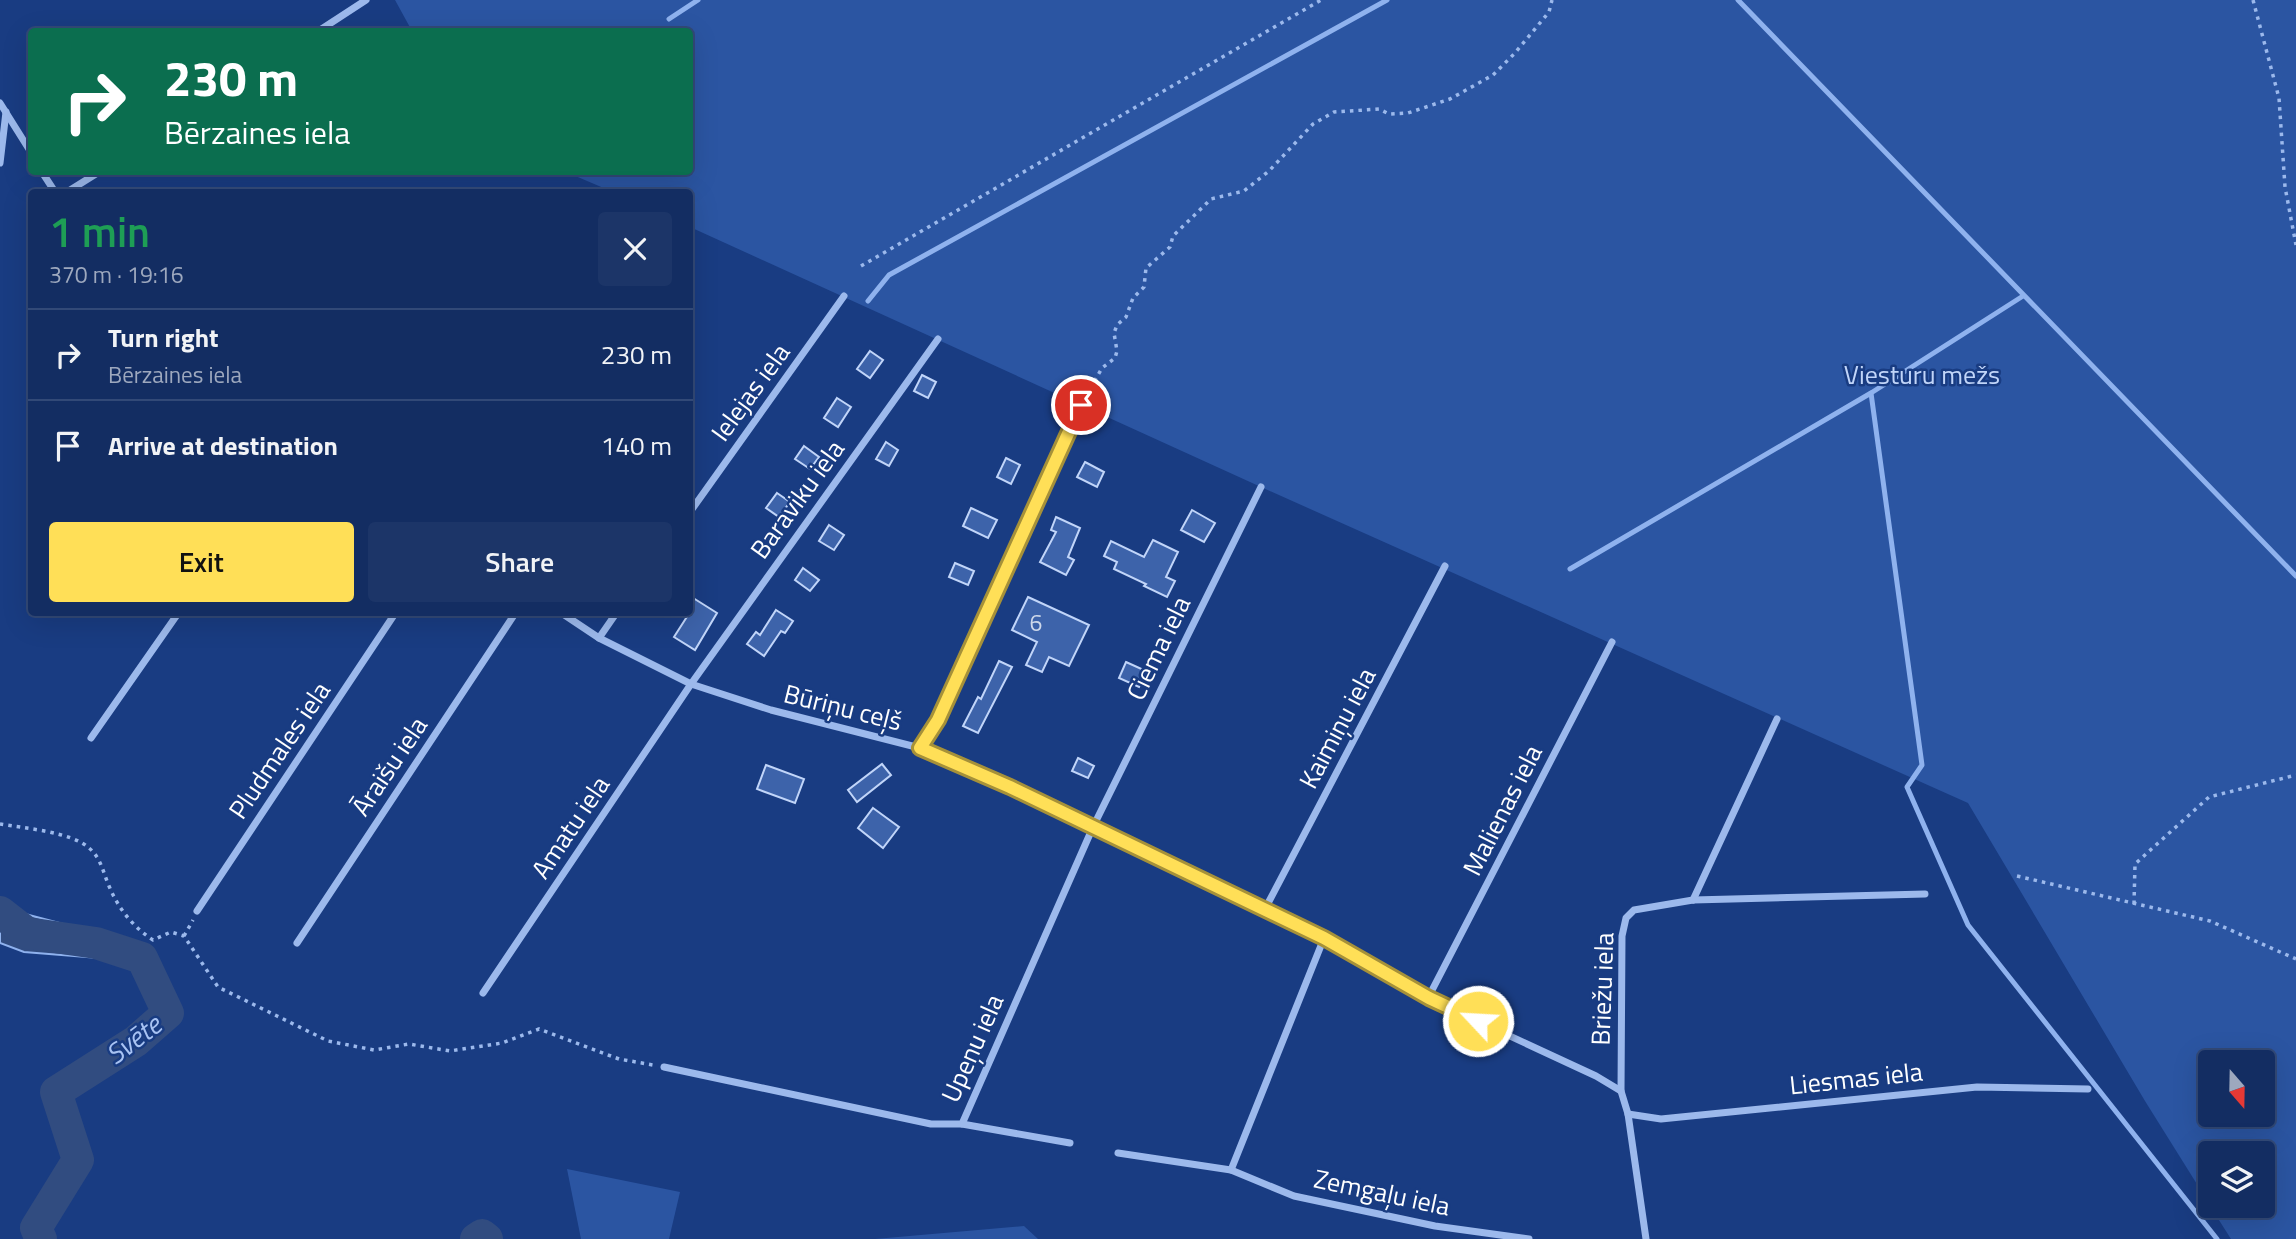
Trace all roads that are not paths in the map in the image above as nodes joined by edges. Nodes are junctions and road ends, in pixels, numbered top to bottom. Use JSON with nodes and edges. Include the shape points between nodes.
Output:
{"nodes":[{"id":1,"x":366,"y":0,"type":"edge"},
{"id":2,"x":323,"y":28,"type":"edge"},
{"id":3,"x":0,"y":103,"type":"edge"},
{"id":4,"x":6,"y":112,"type":"junction"},
{"id":5,"x":28,"y":148,"type":"edge"},
{"id":6,"x":0,"y":163,"type":"edge"},
{"id":7,"x":94,"y":175,"type":"edge"},
{"id":8,"x":72,"y":189,"type":"edge"},
{"id":9,"x":844,"y":296,"type":"dead end"},
{"id":10,"x":938,"y":339,"type":"dead end"},
{"id":11,"x":1081,"y":405,"type":"road end"},
{"id":12,"x":1261,"y":487,"type":"dead end"},
{"id":13,"x":693,"y":508,"type":"edge"},
{"id":14,"x":1445,"y":566,"type":"dead end"},
{"id":15,"x":176,"y":616,"type":"edge"},
{"id":16,"x":393,"y":616,"type":"edge"},
{"id":17,"x":513,"y":616,"type":"edge"},
{"id":18,"x":566,"y":616,"type":"edge"},
{"id":19,"x":614,"y":616,"type":"edge"},
{"id":20,"x":599,"y":638,"type":"junction"},
{"id":21,"x":1612,"y":642,"type":"dead end"},
{"id":22,"x":691,"y":684,"type":"junction"},
{"id":23,"x":1777,"y":719,"type":"dead end"},
{"id":24,"x":91,"y":738,"type":"dead end"},
{"id":25,"x":920,"y":748,"type":"junction"},
{"id":26,"x":1093,"y":827,"type":"junction"},
{"id":27,"x":1924,"y":894,"type":"dead end"},
{"id":28,"x":1693,"y":900,"type":"junction"},
{"id":29,"x":1265,"y":909,"type":"junction"},
{"id":30,"x":197,"y":911,"type":"road end"},
{"id":31,"x":1324,"y":938,"type":"junction"},
{"id":32,"x":297,"y":943,"type":"dead end"},
{"id":33,"x":483,"y":993,"type":"dead end"},
{"id":34,"x":1429,"y":998,"type":"junction"},
{"id":35,"x":664,"y":1067,"type":"road end"},
{"id":36,"x":2088,"y":1088,"type":"dead end"},
{"id":37,"x":1621,"y":1091,"type":"junction"},
{"id":38,"x":1628,"y":1114,"type":"junction"},
{"id":39,"x":962,"y":1124,"type":"junction"},
{"id":40,"x":1070,"y":1143,"type":"dead end"},
{"id":41,"x":1118,"y":1153,"type":"dead end"},
{"id":42,"x":1231,"y":1170,"type":"junction"},
{"id":43,"x":1530,"y":1239,"type":"edge"},
{"id":44,"x":1646,"y":1239,"type":"edge"}],
"edges":[{"from":1,"to":2,"type":"street"},
{"from":3,"to":4,"type":"street"},
{"from":4,"to":5,"type":"street"},
{"from":4,"to":6,"type":"street"},
{"from":7,"to":8,"type":"street"},
{"from":9,"to":13,"type":"street","name":"Ielejas iela"},
{"from":10,"to":22,"type":"street","name":"Baraviku iela"},
{"from":11,"to":25,"type":"street","via":[[938,720]]},
{"from":12,"to":26,"type":"street","name":"Ciema iela"},
{"from":14,"to":29,"type":"street","name":"Kaimiņu iela"},
{"from":15,"to":24,"type":"street"},
{"from":16,"to":30,"type":"street","name":"Pludmales iela"},
{"from":17,"to":32,"type":"street","name":"Āraišu iela"},
{"from":18,"to":20,"type":"street","name":"Būriņu ceļš"},
{"from":19,"to":20,"type":"street"},
{"from":20,"to":22,"type":"street","name":"Būriņu ceļš"},
{"from":21,"to":34,"type":"street","name":"Malienas iela"},
{"from":22,"to":25,"type":"street","name":"Būriņu ceļš","via":[[771,710]]},
{"from":22,"to":33,"type":"street","name":"Amatu iela"},
{"from":23,"to":28,"type":"street"},
{"from":25,"to":26,"type":"street","name":"Būriņu ceļš"},
{"from":26,"to":29,"type":"street","name":"Būriņu ceļš"},
{"from":26,"to":39,"type":"street","name":"Upeņu iela"},
{"from":27,"to":28,"type":"street","name":"Briežu iela"},
{"from":28,"to":37,"type":"street","name":"Briežu iela","via":[[1634,910],[1626,918]]},
{"from":29,"to":31,"type":"street","name":"Būriņu ceļš"},
{"from":31,"to":34,"type":"street","name":"Būriņu ceļš"},
{"from":31,"to":42,"type":"street"},
{"from":34,"to":37,"type":"street","name":"Būriņu ceļš"},
{"from":35,"to":39,"type":"street","name":"Upeņu iela","via":[[931,1125]]},
{"from":36,"to":38,"type":"street","name":"Liesmas iela","via":[[1978,1087],[1661,1119]]},
{"from":37,"to":38,"type":"street"},
{"from":38,"to":44,"type":"street"},
{"from":39,"to":40,"type":"street"},
{"from":41,"to":42,"type":"street","name":"Zemgaļu iela"},
{"from":42,"to":43,"type":"street","name":"Zemgaļu iela","via":[[1294,1196],[1435,1226]]}]}
